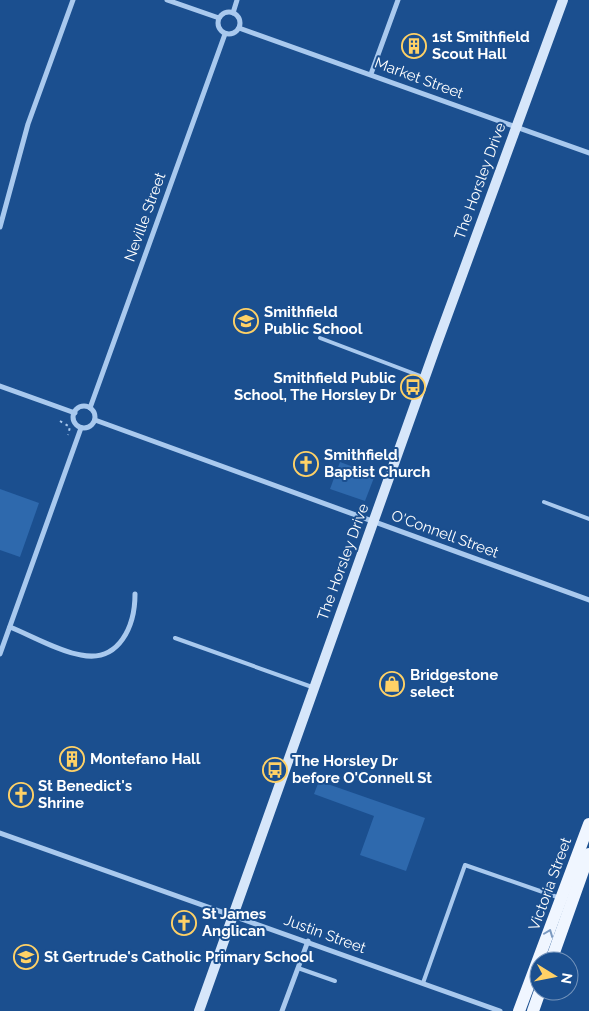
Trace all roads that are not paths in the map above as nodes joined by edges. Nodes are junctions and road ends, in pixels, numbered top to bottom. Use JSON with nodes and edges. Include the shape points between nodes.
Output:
{"nodes":[{"id":1,"x":74,"y":0,"type":"edge"},
{"id":2,"x":168,"y":0,"type":"edge"},
{"id":3,"x":237,"y":0,"type":"edge"},
{"id":4,"x":398,"y":0,"type":"edge"},
{"id":5,"x":563,"y":0,"type":"edge"},
{"id":6,"x":233,"y":13,"type":"junction"},
{"id":7,"x":219,"y":18,"type":"junction"},
{"id":8,"x":239,"y":28,"type":"junction"},
{"id":9,"x":225,"y":34,"type":"junction"},
{"id":10,"x":371,"y":74,"type":"junction"},
{"id":11,"x":516,"y":127,"type":"junction"},
{"id":12,"x":589,"y":153,"type":"edge"},
{"id":13,"x":0,"y":227,"type":"edge"},
{"id":14,"x":320,"y":338,"type":"dead end"},
{"id":15,"x":425,"y":378,"type":"junction"},
{"id":16,"x":0,"y":386,"type":"edge"},
{"id":17,"x":90,"y":408,"type":"junction"},
{"id":18,"x":75,"y":413,"type":"junction"},
{"id":19,"x":95,"y":420,"type":"junction"},
{"id":20,"x":81,"y":428,"type":"junction"},
{"id":21,"x":544,"y":502,"type":"dead end"},
{"id":22,"x":589,"y":519,"type":"edge"},
{"id":23,"x":374,"y":522,"type":"junction"},
{"id":24,"x":135,"y":594,"type":"dead end"},
{"id":25,"x":589,"y":600,"type":"edge"},
{"id":26,"x":10,"y":627,"type":"junction"},
{"id":27,"x":175,"y":638,"type":"dead end"},
{"id":28,"x":0,"y":654,"type":"edge"},
{"id":29,"x":314,"y":688,"type":"junction"},
{"id":30,"x":589,"y":824,"type":"edge"},
{"id":31,"x":0,"y":832,"type":"edge"},
{"id":32,"x":589,"y":854,"type":"edge"},
{"id":33,"x":562,"y":899,"type":"junction"},
{"id":34,"x":233,"y":914,"type":"junction"},
{"id":35,"x":308,"y":941,"type":"junction"},
{"id":36,"x":555,"y":951,"type":"edge"},
{"id":37,"x":298,"y":968,"type":"junction"},
{"id":38,"x":335,"y":981,"type":"dead end"},
{"id":39,"x":423,"y":983,"type":"junction"},
{"id":40,"x":197,"y":1011,"type":"edge"},
{"id":41,"x":282,"y":1011,"type":"edge"},
{"id":42,"x":500,"y":1011,"type":"edge"},
{"id":43,"x":519,"y":1011,"type":"edge"}],
"edges":[{"from":1,"to":13,"type":"street","via":[[28,124]]},
{"from":2,"to":7,"type":"street"},
{"from":3,"to":6,"type":"street"},
{"from":4,"to":10,"type":"street"},
{"from":5,"to":11,"type":"main road","name":"The Horsley Drive"},
{"from":6,"to":7,"type":"street","via":[[225,13]]},
{"from":6,"to":8,"type":"street","via":[[239,19]]},
{"from":7,"to":9,"type":"street","via":[[218,28]]},
{"from":8,"to":9,"type":"street","via":[[233,34]]},
{"from":8,"to":10,"type":"street","name":"Market Street"},
{"from":9,"to":17,"type":"street","name":"Neville Street"},
{"from":10,"to":11,"type":"street","name":"Market Street"},
{"from":11,"to":12,"type":"street","name":"Market Street"},
{"from":11,"to":15,"type":"main road","name":"The Horsley Drive"},
{"from":14,"to":15,"type":"lane"},
{"from":15,"to":23,"type":"main road","name":"The Horsley Drive"},
{"from":16,"to":18,"type":"street"},
{"from":17,"to":18,"type":"street","via":[[80,407]]},
{"from":17,"to":19,"type":"street"},
{"from":18,"to":20,"type":"street","via":[[75,422]]},
{"from":19,"to":20,"type":"street","via":[[91,426]]},
{"from":19,"to":23,"type":"street","name":"O'Connell Street"},
{"from":20,"to":26,"type":"street"},
{"from":21,"to":22,"type":"lane"},
{"from":23,"to":25,"type":"street","name":"O'Connell Street"},
{"from":23,"to":29,"type":"main road","name":"The Horsley Drive"},
{"from":24,"to":26,"type":"street","via":[[135,613],[121,642],[107,652],[93,656],[80,655]]},
{"from":26,"to":28,"type":"street"},
{"from":27,"to":29,"type":"lane"},
{"from":29,"to":34,"type":"main road","name":"The Horsley Drive"},
{"from":30,"to":33,"type":"main road","name":"Victoria Street"},
{"from":31,"to":34,"type":"street","name":"Justin Street"},
{"from":32,"to":36,"type":"main road","name":"Victoria Street"},
{"from":33,"to":39,"type":"lane","via":[[465,865]]},
{"from":43,"to":33,"type":"main road","name":"Victoria Street","one_way":true},
{"from":34,"to":35,"type":"street","name":"Justin Street"},
{"from":34,"to":40,"type":"main road","name":"The Horsley Drive"},
{"from":35,"to":37,"type":"street"},
{"from":35,"to":39,"type":"street","name":"Justin Street"},
{"from":37,"to":38,"type":"lane"},
{"from":37,"to":41,"type":"street"},
{"from":39,"to":42,"type":"street","name":"Justin Street"}]}
